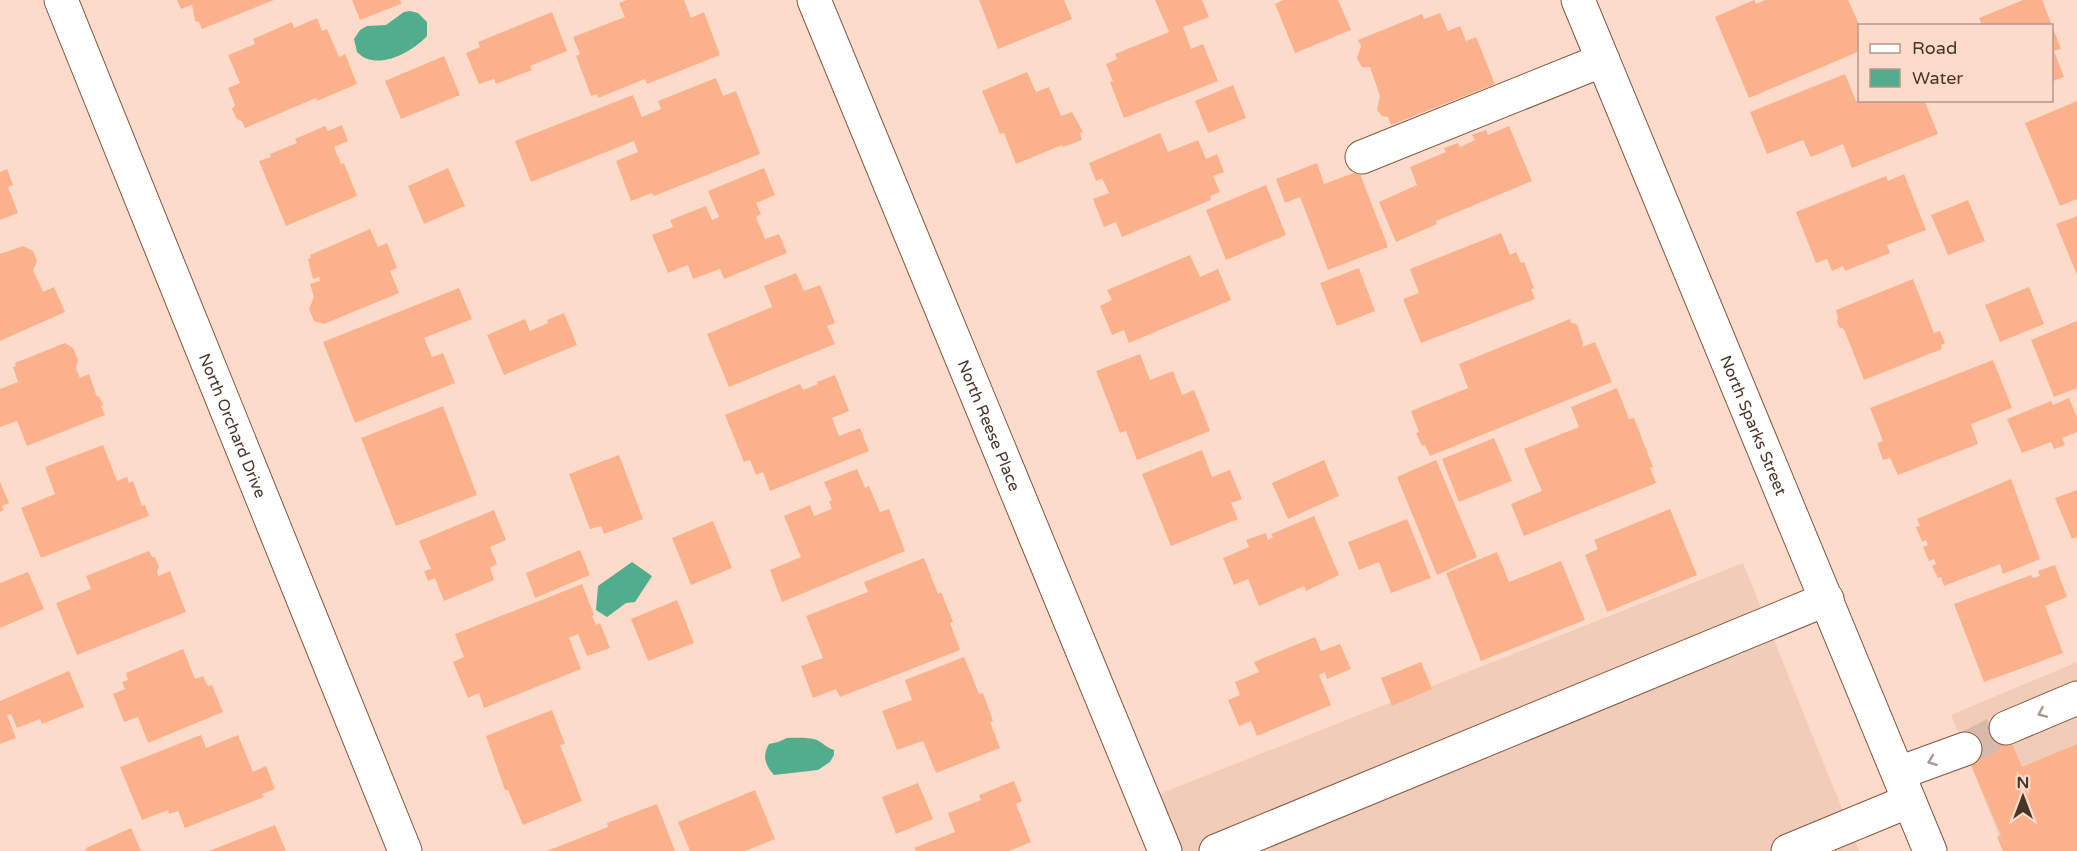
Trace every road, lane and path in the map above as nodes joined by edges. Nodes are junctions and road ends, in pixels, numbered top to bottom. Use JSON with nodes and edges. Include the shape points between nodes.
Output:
{"nodes":[{"id":1,"x":61,"y":0,"type":"edge"},
{"id":2,"x":814,"y":0,"type":"edge"},
{"id":3,"x":1578,"y":0,"type":"edge"},
{"id":4,"x":1603,"y":60,"type":"junction"},
{"id":5,"x":1362,"y":157,"type":"dead end"},
{"id":6,"x":1827,"y":599,"type":"junction"},
{"id":7,"x":2077,"y":698,"type":"edge"},
{"id":8,"x":2006,"y":728,"type":"tunnel mouth"},
{"id":9,"x":1965,"y":748,"type":"tunnel mouth"},
{"id":10,"x":1904,"y":787,"type":"junction"},
{"id":11,"x":405,"y":851,"type":"edge"},
{"id":12,"x":1165,"y":851,"type":"edge"},
{"id":13,"x":1216,"y":851,"type":"edge"},
{"id":14,"x":1788,"y":851,"type":"edge"},
{"id":15,"x":1930,"y":851,"type":"edge"}],
"edges":[{"from":1,"to":11,"type":"street","name":"North Orchard Drive"},
{"from":2,"to":12,"type":"street","name":"North Reese Place"},
{"from":3,"to":4,"type":"street","name":"North Sparks Street"},
{"from":4,"to":5,"type":"street"},
{"from":4,"to":6,"type":"street","name":"North Sparks Street"},
{"from":6,"to":10,"type":"street","name":"North Sparks Street"},
{"from":6,"to":13,"type":"street"},
{"from":7,"to":8,"type":"street","one_way":true},
{"from":9,"to":10,"type":"street","one_way":true},
{"from":10,"to":14,"type":"street"},
{"from":10,"to":15,"type":"street","name":"North Sparks Street"}]}
